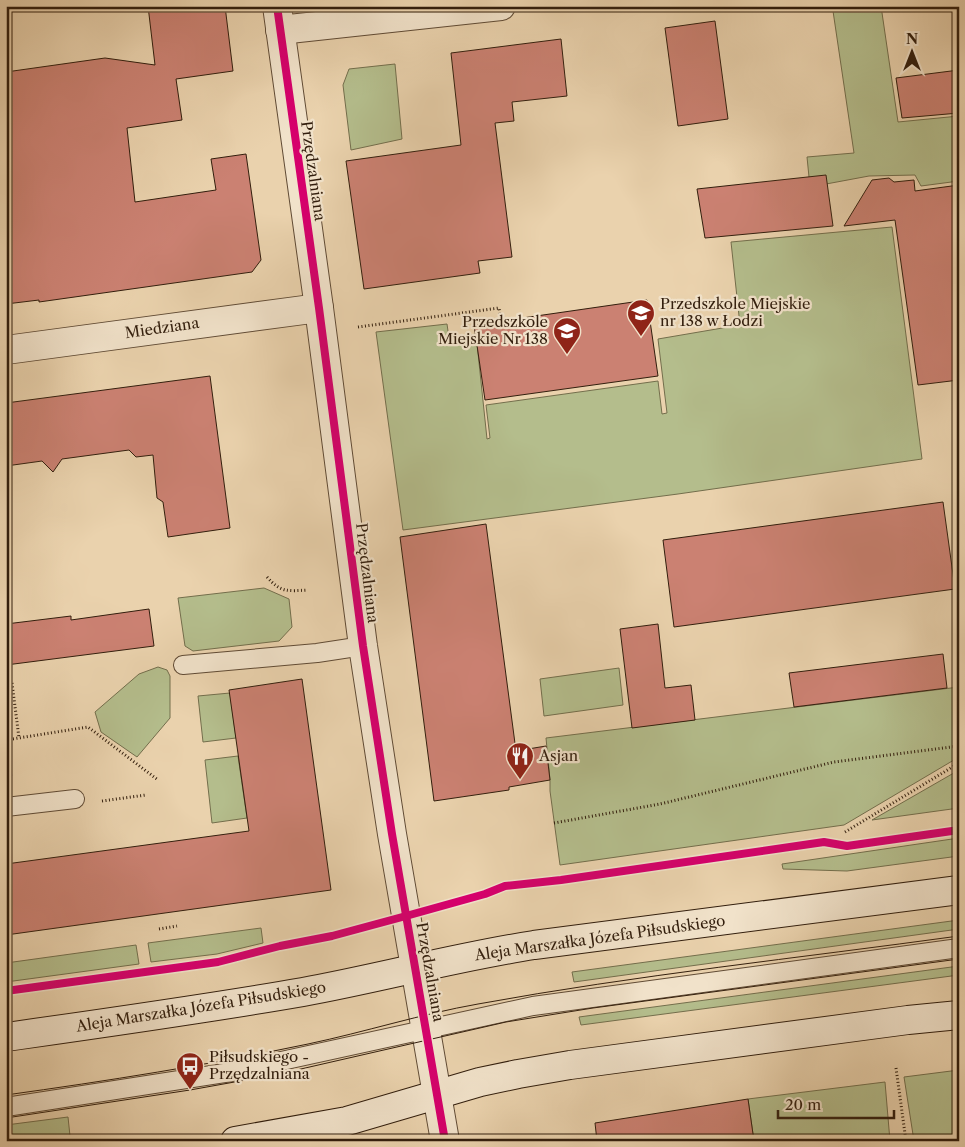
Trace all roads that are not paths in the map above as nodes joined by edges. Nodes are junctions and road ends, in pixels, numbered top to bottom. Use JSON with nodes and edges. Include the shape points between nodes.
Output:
{"nodes":[{"id":1,"x":501,"y":6,"type":"edge"},
{"id":2,"x":278,"y":18,"type":"edge"},
{"id":3,"x":319,"y":308,"type":"junction"},
{"id":4,"x":6,"y":350,"type":"edge"},
{"id":5,"x":363,"y":646,"type":"junction"},
{"id":6,"x":182,"y":665,"type":"dead end"},
{"id":7,"x":75,"y":799,"type":"dead end"},
{"id":8,"x":6,"y":807,"type":"edge"},
{"id":9,"x":959,"y":890,"type":"edge"},
{"id":10,"x":959,"y":948,"type":"edge"},
{"id":11,"x":416,"y":969,"type":"junction"},
{"id":12,"x":959,"y":1015,"type":"edge"},
{"id":13,"x":426,"y":1028,"type":"junction"},
{"id":14,"x":6,"y":1037,"type":"edge"},
{"id":15,"x":437,"y":1094,"type":"junction"},
{"id":16,"x":6,"y":1107,"type":"edge"},
{"id":17,"x":235,"y":1141,"type":"edge"},
{"id":18,"x":445,"y":1141,"type":"edge"}],
"edges":[{"from":1,"to":2,"type":"main road"},
{"from":2,"to":3,"type":"main road","name":"Przędzalniana"},
{"from":3,"to":4,"type":"main road","name":"Miedziana"},
{"from":3,"to":5,"type":"main road","name":"Przędzalniana"},
{"from":5,"to":6,"type":"lane"},
{"from":5,"to":11,"type":"main road","name":"Przędzalniana"},
{"from":7,"to":8,"type":"lane"},
{"from":9,"to":11,"type":"main road","name":"Aleja Marszałka Józefa Piłsudskiego","via":[[500,950]]},
{"from":10,"to":13,"type":"lane","via":[[592,996]]},
{"from":11,"to":13,"type":"main road","name":"Przędzalniana"},
{"from":11,"to":14,"type":"main road","name":"Aleja Marszałka Józefa Piłsudskiego","via":[[270,998]]},
{"from":12,"to":15,"type":"main road","via":[[570,1065]]},
{"from":13,"to":15,"type":"main road","name":"Przędzalniana"},
{"from":13,"to":16,"type":"lane","via":[[231,1072]]},
{"from":15,"to":17,"type":"main road","via":[[347,1121]]},
{"from":15,"to":18,"type":"main road","name":"Przędzalniana"}]}
